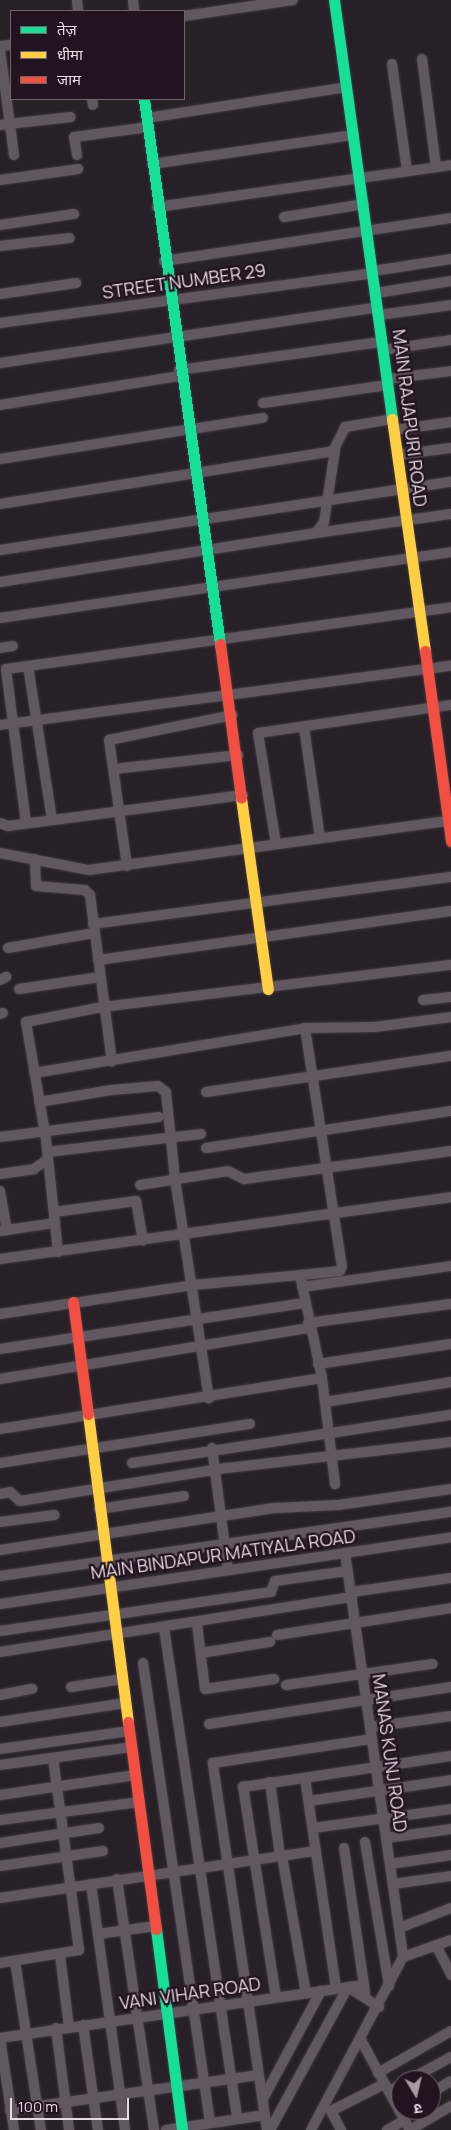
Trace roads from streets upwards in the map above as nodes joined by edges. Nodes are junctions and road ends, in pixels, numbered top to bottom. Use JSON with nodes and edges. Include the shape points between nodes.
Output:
{"nodes":[{"id":1,"x":293,"y":0,"type":"edge"},
{"id":2,"x":334,"y":0,"type":"edge"},
{"id":3,"x":185,"y":16,"type":"edge"},
{"id":4,"x":0,"y":48,"type":"edge"},
{"id":5,"x":422,"y":60,"type":"dead end"},
{"id":6,"x":392,"y":64,"type":"dead end"},
{"id":7,"x":5,"y":82,"type":"edge"},
{"id":8,"x":347,"y":87,"type":"junction"},
{"id":9,"x":144,"y":100,"type":"edge"},
{"id":10,"x":71,"y":117,"type":"dead end"},
{"id":11,"x":147,"y":122,"type":"junction"},
{"id":12,"x":5,"y":124,"type":"edge"},
{"id":13,"x":354,"y":134,"type":"junction"},
{"id":14,"x":14,"y":154,"type":"dead end"},
{"id":15,"x":77,"y":155,"type":"dead end"},
{"id":16,"x":152,"y":164,"type":"junction"},
{"id":17,"x":451,"y":165,"type":"edge"},
{"id":18,"x":436,"y":167,"type":"junction"},
{"id":19,"x":78,"y":169,"type":"dead end"},
{"id":20,"x":407,"y":171,"type":"junction"},
{"id":21,"x":0,"y":180,"type":"edge"},
{"id":22,"x":360,"y":180,"type":"junction"},
{"id":23,"x":364,"y":204,"type":"junction"},
{"id":24,"x":158,"y":207,"type":"junction"},
{"id":25,"x":74,"y":214,"type":"dead end"},
{"id":26,"x":284,"y":217,"type":"dead end"},
{"id":27,"x":451,"y":218,"type":"edge"},
{"id":28,"x":0,"y":225,"type":"edge"},
{"id":29,"x":367,"y":231,"type":"junction"},
{"id":30,"x":70,"y":238,"type":"dead end"},
{"id":31,"x":0,"y":246,"type":"edge"},
{"id":32,"x":451,"y":259,"type":"edge"},
{"id":33,"x":164,"y":261,"type":"junction"},
{"id":34,"x":373,"y":272,"type":"junction"},
{"id":35,"x":451,"y":281,"type":"edge"},
{"id":36,"x":76,"y":283,"type":"dead end"},
{"id":37,"x":376,"y":293,"type":"junction"},
{"id":38,"x":0,"y":294,"type":"edge"},
{"id":39,"x":170,"y":299,"type":"junction"},
{"id":40,"x":451,"y":305,"type":"edge"},
{"id":41,"x":378,"y":311,"type":"junction"},
{"id":42,"x":0,"y":323,"type":"edge"},
{"id":43,"x":176,"y":338,"type":"junction"},
{"id":44,"x":451,"y":340,"type":"edge"},
{"id":45,"x":383,"y":346,"type":"junction"},
{"id":46,"x":0,"y":363,"type":"edge"},
{"id":47,"x":451,"y":371,"type":"edge"},
{"id":48,"x":180,"y":373,"type":"junction"},
{"id":49,"x":388,"y":382,"type":"junction"},
{"id":50,"x":263,"y":403,"type":"dead end"},
{"id":51,"x":0,"y":405,"type":"edge"},
{"id":52,"x":263,"y":418,"type":"dead end"},
{"id":53,"x":451,"y":422,"type":"edge"},
{"id":54,"x":393,"y":425,"type":"junction"},
{"id":55,"x":189,"y":428,"type":"junction"},
{"id":56,"x":451,"y":448,"type":"edge"},
{"id":57,"x":335,"y":450,"type":"junction"},
{"id":58,"x":397,"y":455,"type":"junction"},
{"id":59,"x":0,"y":459,"type":"edge"},
{"id":60,"x":196,"y":471,"type":"junction"},
{"id":61,"x":451,"y":482,"type":"edge"},
{"id":62,"x":402,"y":489,"type":"junction"},
{"id":63,"x":327,"y":501,"type":"junction"},
{"id":64,"x":0,"y":504,"type":"edge"},
{"id":65,"x":451,"y":514,"type":"edge"},
{"id":66,"x":204,"y":519,"type":"junction"},
{"id":67,"x":405,"y":520,"type":"junction"},
{"id":68,"x":316,"y":533,"type":"junction"},
{"id":69,"x":209,"y":548,"type":"junction"},
{"id":70,"x":0,"y":550,"type":"edge"},
{"id":71,"x":451,"y":552,"type":"edge"},
{"id":72,"x":411,"y":558,"type":"junction"},
{"id":73,"x":0,"y":582,"type":"edge"},
{"id":74,"x":216,"y":589,"type":"junction"},
{"id":75,"x":451,"y":607,"type":"edge"},
{"id":76,"x":419,"y":611,"type":"junction"},
{"id":77,"x":0,"y":618,"type":"edge"},
{"id":78,"x":223,"y":641,"type":"junction"},
{"id":79,"x":13,"y":646,"type":"dead end"},
{"id":80,"x":0,"y":648,"type":"edge"},
{"id":81,"x":28,"y":666,"type":"junction"},
{"id":82,"x":451,"y":666,"type":"edge"},
{"id":83,"x":427,"y":669,"type":"junction"},
{"id":84,"x":230,"y":697,"type":"junction"},
{"id":85,"x":451,"y":705,"type":"edge"},
{"id":86,"x":433,"y":708,"type":"junction"},
{"id":87,"x":233,"y":715,"type":"junction"},
{"id":88,"x":36,"y":722,"type":"junction"},
{"id":89,"x":13,"y":723,"type":"junction"},
{"id":90,"x":0,"y":724,"type":"edge"},
{"id":91,"x":304,"y":727,"type":"junction"},
{"id":92,"x":238,"y":755,"type":"junction"},
{"id":93,"x":114,"y":769,"type":"junction"},
{"id":94,"x":243,"y":795,"type":"junction"},
{"id":95,"x":120,"y":809,"type":"junction"},
{"id":96,"x":52,"y":819,"type":"junction"},
{"id":97,"x":450,"y":821,"type":"edge"},
{"id":98,"x":0,"y":823,"type":"edge"},
{"id":99,"x":26,"y":823,"type":"junction"},
{"id":100,"x":320,"y":838,"type":"junction"},
{"id":101,"x":451,"y":841,"type":"edge"},
{"id":102,"x":276,"y":844,"type":"junction"},
{"id":103,"x":251,"y":848,"type":"junction"},
{"id":104,"x":0,"y":853,"type":"edge"},
{"id":105,"x":35,"y":858,"type":"junction"},
{"id":106,"x":127,"y":866,"type":"junction"},
{"id":107,"x":451,"y":877,"type":"edge"},
{"id":108,"x":255,"y":904,"type":"junction"},
{"id":109,"x":451,"y":911,"type":"edge"},
{"id":110,"x":94,"y":928,"type":"junction"},
{"id":111,"x":260,"y":939,"type":"junction"},
{"id":112,"x":8,"y":948,"type":"dead end"},
{"id":113,"x":98,"y":960,"type":"junction"},
{"id":114,"x":451,"y":965,"type":"edge"},
{"id":115,"x":100,"y":978,"type":"junction"},
{"id":116,"x":19,"y":989,"type":"dead end"},
{"id":117,"x":268,"y":989,"type":"junction"},
{"id":118,"x":451,"y":997,"type":"edge"},
{"id":119,"x":423,"y":1000,"type":"dead end"},
{"id":120,"x":102,"y":1007,"type":"junction"},
{"id":121,"x":451,"y":1017,"type":"edge"},
{"id":122,"x":305,"y":1028,"type":"junction"},
{"id":123,"x":451,"y":1056,"type":"edge"},
{"id":124,"x":112,"y":1062,"type":"junction"},
{"id":125,"x":34,"y":1073,"type":"junction"},
{"id":126,"x":315,"y":1078,"type":"junction"},
{"id":127,"x":206,"y":1092,"type":"dead end"},
{"id":128,"x":39,"y":1102,"type":"junction"},
{"id":129,"x":451,"y":1111,"type":"edge"},
{"id":130,"x":159,"y":1117,"type":"dead end"},
{"id":131,"x":44,"y":1129,"type":"junction"},
{"id":132,"x":322,"y":1129,"type":"junction"},
{"id":133,"x":201,"y":1134,"type":"dead end"},
{"id":134,"x":0,"y":1137,"type":"edge"},
{"id":135,"x":171,"y":1138,"type":"junction"},
{"id":136,"x":206,"y":1148,"type":"dead end"},
{"id":137,"x":451,"y":1151,"type":"edge"},
{"id":138,"x":48,"y":1155,"type":"junction"},
{"id":139,"x":328,"y":1167,"type":"junction"},
{"id":140,"x":0,"y":1174,"type":"edge"},
{"id":141,"x":175,"y":1179,"type":"junction"},
{"id":142,"x":140,"y":1185,"type":"dead end"},
{"id":143,"x":0,"y":1191,"type":"edge"},
{"id":144,"x":451,"y":1197,"type":"edge"},
{"id":145,"x":54,"y":1212,"type":"junction"},
{"id":146,"x":335,"y":1215,"type":"junction"},
{"id":147,"x":55,"y":1223,"type":"junction"},
{"id":148,"x":3,"y":1230,"type":"edge"},
{"id":149,"x":185,"y":1235,"type":"junction"},
{"id":150,"x":143,"y":1240,"type":"junction"},
{"id":151,"x":58,"y":1252,"type":"junction"},
{"id":152,"x":0,"y":1259,"type":"edge"},
{"id":153,"x":451,"y":1266,"type":"edge"},
{"id":154,"x":300,"y":1275,"type":"junction"},
{"id":155,"x":192,"y":1285,"type":"junction"},
{"id":156,"x":302,"y":1287,"type":"junction"},
{"id":157,"x":73,"y":1302,"type":"junction"},
{"id":158,"x":304,"y":1302,"type":"junction"},
{"id":159,"x":451,"y":1304,"type":"edge"},
{"id":160,"x":0,"y":1314,"type":"edge"},
{"id":161,"x":198,"y":1318,"type":"junction"},
{"id":162,"x":309,"y":1326,"type":"junction"},
{"id":163,"x":79,"y":1336,"type":"junction"},
{"id":164,"x":451,"y":1344,"type":"edge"},
{"id":165,"x":202,"y":1347,"type":"junction"},
{"id":166,"x":0,"y":1349,"type":"edge"},
{"id":167,"x":318,"y":1364,"type":"junction"},
{"id":168,"x":84,"y":1365,"type":"junction"},
{"id":169,"x":322,"y":1378,"type":"junction"},
{"id":170,"x":0,"y":1379,"type":"edge"},
{"id":171,"x":451,"y":1382,"type":"edge"},
{"id":172,"x":209,"y":1398,"type":"junction"},
{"id":173,"x":325,"y":1402,"type":"junction"},
{"id":174,"x":451,"y":1415,"type":"edge"},
{"id":175,"x":90,"y":1416,"type":"junction"},
{"id":176,"x":250,"y":1424,"type":"dead end"},
{"id":177,"x":0,"y":1429,"type":"edge"},
{"id":178,"x":329,"y":1433,"type":"junction"},
{"id":179,"x":451,"y":1442,"type":"edge"},
{"id":180,"x":212,"y":1448,"type":"junction"},
{"id":181,"x":93,"y":1449,"type":"junction"},
{"id":182,"x":332,"y":1458,"type":"junction"},
{"id":183,"x":132,"y":1462,"type":"dead end"},
{"id":184,"x":0,"y":1463,"type":"edge"},
{"id":185,"x":216,"y":1470,"type":"junction"},
{"id":186,"x":335,"y":1484,"type":"dead end"},
{"id":187,"x":96,"y":1487,"type":"junction"},
{"id":188,"x":451,"y":1489,"type":"edge"},
{"id":189,"x":0,"y":1494,"type":"edge"},
{"id":190,"x":184,"y":1496,"type":"dead end"},
{"id":191,"x":99,"y":1509,"type":"junction"},
{"id":192,"x":451,"y":1512,"type":"edge"},
{"id":193,"x":55,"y":1514,"type":"dead end"},
{"id":194,"x":222,"y":1516,"type":"junction"},
{"id":195,"x":0,"y":1522,"type":"edge"},
{"id":196,"x":103,"y":1534,"type":"junction"},
{"id":197,"x":451,"y":1537,"type":"edge"},
{"id":198,"x":226,"y":1544,"type":"junction"},
{"id":199,"x":0,"y":1550,"type":"edge"},
{"id":200,"x":345,"y":1552,"type":"junction"},
{"id":201,"x":108,"y":1562,"type":"junction"},
{"id":202,"x":228,"y":1570,"type":"junction"},
{"id":203,"x":347,"y":1571,"type":"junction"},
{"id":204,"x":0,"y":1576,"type":"edge"},
{"id":205,"x":451,"y":1578,"type":"edge"},
{"id":206,"x":108,"y":1588,"type":"junction"},
{"id":207,"x":351,"y":1594,"type":"junction"},
{"id":208,"x":0,"y":1604,"type":"edge"},
{"id":209,"x":451,"y":1608,"type":"edge"},
{"id":210,"x":113,"y":1615,"type":"junction"},
{"id":211,"x":197,"y":1624,"type":"junction"},
{"id":212,"x":357,"y":1624,"type":"junction"},
{"id":213,"x":164,"y":1628,"type":"junction"},
{"id":214,"x":0,"y":1631,"type":"edge"},
{"id":215,"x":115,"y":1636,"type":"junction"},
{"id":216,"x":0,"y":1652,"type":"edge"},
{"id":217,"x":201,"y":1652,"type":"junction"},
{"id":218,"x":143,"y":1663,"type":"dead end"},
{"id":219,"x":432,"y":1664,"type":"dead end"},
{"id":220,"x":362,"y":1674,"type":"junction"},
{"id":221,"x":122,"y":1679,"type":"junction"},
{"id":222,"x":274,"y":1679,"type":"dead end"},
{"id":223,"x":286,"y":1685,"type":"dead end"},
{"id":224,"x":71,"y":1687,"type":"dead end"},
{"id":225,"x":451,"y":1687,"type":"edge"},
{"id":226,"x":32,"y":1689,"type":"dead end"},
{"id":227,"x":0,"y":1694,"type":"edge"},
{"id":228,"x":366,"y":1699,"type":"junction"},
{"id":229,"x":126,"y":1703,"type":"junction"},
{"id":230,"x":451,"y":1716,"type":"edge"},
{"id":231,"x":0,"y":1722,"type":"edge"},
{"id":232,"x":209,"y":1724,"type":"dead end"},
{"id":233,"x":370,"y":1727,"type":"junction"},
{"id":234,"x":130,"y":1731,"type":"junction"},
{"id":235,"x":372,"y":1739,"type":"junction"},
{"id":236,"x":132,"y":1747,"type":"junction"},
{"id":237,"x":0,"y":1749,"type":"edge"},
{"id":238,"x":451,"y":1756,"type":"edge"},
{"id":239,"x":53,"y":1758,"type":"junction"},
{"id":240,"x":0,"y":1766,"type":"edge"},
{"id":241,"x":376,"y":1767,"type":"junction"},
{"id":242,"x":136,"y":1775,"type":"junction"},
{"id":243,"x":305,"y":1778,"type":"junction"},
{"id":244,"x":451,"y":1780,"type":"edge"},
{"id":245,"x":270,"y":1782,"type":"junction"},
{"id":246,"x":56,"y":1786,"type":"junction"},
{"id":247,"x":379,"y":1791,"type":"junction"},
{"id":248,"x":0,"y":1795,"type":"edge"},
{"id":249,"x":309,"y":1801,"type":"junction"},
{"id":250,"x":140,"y":1802,"type":"junction"},
{"id":251,"x":451,"y":1809,"type":"edge"},
{"id":252,"x":60,"y":1813,"type":"junction"},
{"id":253,"x":383,"y":1818,"type":"junction"},
{"id":254,"x":0,"y":1820,"type":"edge"},
{"id":255,"x":98,"y":1828,"type":"dead end"},
{"id":256,"x":313,"y":1828,"type":"junction"},
{"id":257,"x":451,"y":1829,"type":"edge"},
{"id":258,"x":62,"y":1834,"type":"junction"},
{"id":259,"x":386,"y":1838,"type":"junction"},
{"id":260,"x":365,"y":1842,"type":"dead end"},
{"id":261,"x":0,"y":1843,"type":"edge"},
{"id":262,"x":344,"y":1848,"type":"dead end"},
{"id":263,"x":103,"y":1851,"type":"dead end"},
{"id":264,"x":316,"y":1851,"type":"junction"},
{"id":265,"x":451,"y":1854,"type":"edge"},
{"id":266,"x":66,"y":1856,"type":"junction"},
{"id":267,"x":281,"y":1856,"type":"junction"},
{"id":268,"x":253,"y":1860,"type":"junction"},
{"id":269,"x":226,"y":1864,"type":"junction"},
{"id":270,"x":390,"y":1864,"type":"junction"},
{"id":271,"x":0,"y":1866,"type":"edge"},
{"id":272,"x":199,"y":1867,"type":"junction"},
{"id":273,"x":171,"y":1872,"type":"junction"},
{"id":274,"x":148,"y":1874,"type":"junction"},
{"id":275,"x":451,"y":1876,"type":"edge"},
{"id":276,"x":117,"y":1879,"type":"junction"},
{"id":277,"x":91,"y":1884,"type":"junction"},
{"id":278,"x":393,"y":1884,"type":"junction"},
{"id":279,"x":70,"y":1888,"type":"junction"},
{"id":280,"x":0,"y":1898,"type":"edge"},
{"id":281,"x":451,"y":1908,"type":"edge"},
{"id":282,"x":154,"y":1926,"type":"junction"},
{"id":283,"x":399,"y":1928,"type":"junction"},
{"id":284,"x":124,"y":1930,"type":"junction"},
{"id":285,"x":98,"y":1934,"type":"junction"},
{"id":286,"x":451,"y":1940,"type":"edge"},
{"id":287,"x":436,"y":1945,"type":"junction"},
{"id":288,"x":60,"y":1955,"type":"junction"},
{"id":289,"x":404,"y":1957,"type":"junction"},
{"id":290,"x":15,"y":1961,"type":"junction"},
{"id":291,"x":0,"y":1963,"type":"edge"},
{"id":292,"x":451,"y":1975,"type":"edge"},
{"id":293,"x":348,"y":1986,"type":"junction"},
{"id":294,"x":364,"y":1986,"type":"junction"},
{"id":295,"x":389,"y":1986,"type":"junction"},
{"id":296,"x":336,"y":1988,"type":"junction"},
{"id":297,"x":321,"y":1990,"type":"junction"},
{"id":298,"x":306,"y":1992,"type":"junction"},
{"id":299,"x":276,"y":1997,"type":"junction"},
{"id":300,"x":365,"y":1998,"type":"junction"},
{"id":301,"x":248,"y":2001,"type":"junction"},
{"id":302,"x":220,"y":2005,"type":"junction"},
{"id":303,"x":379,"y":2007,"type":"junction"},
{"id":304,"x":191,"y":2009,"type":"junction"},
{"id":305,"x":165,"y":2013,"type":"junction"},
{"id":306,"x":137,"y":2017,"type":"junction"},
{"id":307,"x":110,"y":2021,"type":"junction"},
{"id":308,"x":83,"y":2024,"type":"junction"},
{"id":309,"x":69,"y":2027,"type":"junction"},
{"id":310,"x":56,"y":2028,"type":"junction"},
{"id":311,"x":451,"y":2031,"type":"edge"},
{"id":312,"x":28,"y":2033,"type":"junction"},
{"id":313,"x":0,"y":2038,"type":"edge"},
{"id":314,"x":362,"y":2042,"type":"junction"},
{"id":315,"x":451,"y":2056,"type":"edge"},
{"id":316,"x":426,"y":2070,"type":"edge"},
{"id":317,"x":378,"y":2073,"type":"junction"},
{"id":318,"x":259,"y":2075,"type":"junction"},
{"id":319,"x":230,"y":2079,"type":"junction"},
{"id":320,"x":204,"y":2082,"type":"junction"},
{"id":321,"x":177,"y":2086,"type":"junction"},
{"id":322,"x":391,"y":2086,"type":"edge"},
{"id":323,"x":387,"y":2087,"type":"junction"},
{"id":324,"x":147,"y":2090,"type":"junction"},
{"id":325,"x":120,"y":2094,"type":"junction"},
{"id":326,"x":391,"y":2094,"type":"edge"},
{"id":327,"x":93,"y":2098,"type":"junction"},
{"id":328,"x":263,"y":2099,"type":"junction"},
{"id":329,"x":66,"y":2102,"type":"junction"},
{"id":330,"x":38,"y":2106,"type":"junction"},
{"id":331,"x":10,"y":2110,"type":"junction"},
{"id":332,"x":265,"y":2115,"type":"junction"},
{"id":333,"x":237,"y":2119,"type":"junction"},
{"id":334,"x":405,"y":2120,"type":"edge"},
{"id":335,"x":210,"y":2124,"type":"junction"},
{"id":336,"x":182,"y":2129,"type":"edge"},
{"id":337,"x":14,"y":2130,"type":"edge"},
{"id":338,"x":41,"y":2130,"type":"edge"},
{"id":339,"x":69,"y":2130,"type":"edge"},
{"id":340,"x":98,"y":2130,"type":"edge"},
{"id":341,"x":126,"y":2130,"type":"edge"},
{"id":342,"x":154,"y":2130,"type":"edge"},
{"id":343,"x":166,"y":2130,"type":"edge"},
{"id":344,"x":269,"y":2130,"type":"edge"},
{"id":345,"x":311,"y":2130,"type":"edge"},
{"id":346,"x":341,"y":2130,"type":"edge"},
{"id":347,"x":386,"y":2130,"type":"edge"}],
"edges":[{"from":1,"to":3,"type":"street"},
{"from":2,"to":8,"type":"street","name":"MAIN RAJAPURI ROAD"},
{"from":4,"to":7,"type":"street"},
{"from":5,"to":18,"type":"street"},
{"from":6,"to":20,"type":"street"},
{"from":7,"to":12,"type":"street"},
{"from":8,"to":11,"type":"street"},
{"from":8,"to":13,"type":"street","name":"MAIN RAJAPURI ROAD"},
{"from":9,"to":11,"type":"street"},
{"from":10,"to":12,"type":"street"},
{"from":11,"to":15,"type":"street","via":[[74,138]]},
{"from":11,"to":16,"type":"street"},
{"from":12,"to":14,"type":"street"},
{"from":13,"to":16,"type":"street"},
{"from":13,"to":22,"type":"street","name":"MAIN RAJAPURI ROAD"},
{"from":16,"to":24,"type":"street"},
{"from":17,"to":18,"type":"street"},
{"from":18,"to":20,"type":"street"},
{"from":19,"to":21,"type":"street"},
{"from":20,"to":22,"type":"street"},
{"from":22,"to":23,"type":"street","name":"MAIN RAJAPURI ROAD"},
{"from":22,"to":24,"type":"street"},
{"from":23,"to":26,"type":"street"},
{"from":23,"to":29,"type":"street","name":"MAIN RAJAPURI ROAD"},
{"from":24,"to":33,"type":"street"},
{"from":25,"to":28,"type":"street"},
{"from":27,"to":29,"type":"street"},
{"from":29,"to":33,"type":"street"},
{"from":29,"to":34,"type":"street","name":"MAIN RAJAPURI ROAD"},
{"from":30,"to":31,"type":"street"},
{"from":32,"to":34,"type":"street","name":"STREET NUMBER 29"},
{"from":33,"to":39,"type":"street"},
{"from":34,"to":37,"type":"street","name":"MAIN RAJAPURI ROAD"},
{"from":34,"to":39,"type":"street","name":"STREET NUMBER 29"},
{"from":35,"to":37,"type":"street"},
{"from":36,"to":38,"type":"street"},
{"from":37,"to":41,"type":"street","name":"MAIN RAJAPURI ROAD"},
{"from":39,"to":42,"type":"street","name":"STREET NUMBER 29"},
{"from":39,"to":43,"type":"street"},
{"from":40,"to":41,"type":"street"},
{"from":41,"to":43,"type":"street"},
{"from":41,"to":45,"type":"street","name":"MAIN RAJAPURI ROAD"},
{"from":43,"to":46,"type":"street"},
{"from":43,"to":48,"type":"street"},
{"from":44,"to":45,"type":"street"},
{"from":45,"to":48,"type":"street"},
{"from":45,"to":49,"type":"street","name":"MAIN RAJAPURI ROAD"},
{"from":47,"to":49,"type":"street"},
{"from":48,"to":51,"type":"street"},
{"from":48,"to":55,"type":"street"},
{"from":49,"to":50,"type":"street"},
{"from":49,"to":54,"type":"street","name":"MAIN RAJAPURI ROAD"},
{"from":52,"to":55,"type":"street"},
{"from":53,"to":54,"type":"street"},
{"from":54,"to":57,"type":"street","via":[[345,427]]},
{"from":54,"to":58,"type":"street","name":"MAIN RAJAPURI ROAD"},
{"from":55,"to":59,"type":"street"},
{"from":55,"to":60,"type":"street"},
{"from":56,"to":58,"type":"street"},
{"from":57,"to":60,"type":"street"},
{"from":57,"to":63,"type":"street"},
{"from":58,"to":62,"type":"street","name":"MAIN RAJAPURI ROAD"},
{"from":60,"to":64,"type":"street"},
{"from":60,"to":66,"type":"street"},
{"from":61,"to":62,"type":"street"},
{"from":62,"to":63,"type":"street"},
{"from":62,"to":67,"type":"street","name":"MAIN RAJAPURI ROAD"},
{"from":63,"to":66,"type":"street"},
{"from":63,"to":68,"type":"street","via":[[324,522]]},
{"from":65,"to":67,"type":"street"},
{"from":66,"to":69,"type":"street"},
{"from":66,"to":70,"type":"street"},
{"from":67,"to":68,"type":"street"},
{"from":67,"to":72,"type":"street","name":"MAIN RAJAPURI ROAD"},
{"from":68,"to":69,"type":"street"},
{"from":69,"to":73,"type":"street"},
{"from":69,"to":74,"type":"street"},
{"from":71,"to":72,"type":"street"},
{"from":72,"to":74,"type":"street"},
{"from":72,"to":76,"type":"street","name":"MAIN RAJAPURI ROAD"},
{"from":74,"to":77,"type":"street"},
{"from":74,"to":78,"type":"street"},
{"from":75,"to":76,"type":"street"},
{"from":76,"to":78,"type":"street"},
{"from":76,"to":83,"type":"street","name":"MAIN RAJAPURI ROAD"},
{"from":78,"to":81,"type":"street"},
{"from":78,"to":84,"type":"street"},
{"from":79,"to":80,"type":"street"},
{"from":81,"to":88,"type":"street"},
{"from":81,"to":89,"type":"street","via":[[4,671]]},
{"from":82,"to":83,"type":"street"},
{"from":83,"to":84,"type":"street"},
{"from":83,"to":86,"type":"street","name":"MAIN RAJAPURI ROAD"},
{"from":84,"to":87,"type":"street"},
{"from":84,"to":88,"type":"street"},
{"from":85,"to":86,"type":"street"},
{"from":86,"to":91,"type":"street"},
{"from":86,"to":97,"type":"street","name":"MAIN RAJAPURI ROAD"},
{"from":87,"to":92,"type":"street"},
{"from":87,"to":93,"type":"street","via":[[110,739]]},
{"from":88,"to":89,"type":"street"},
{"from":88,"to":96,"type":"street"},
{"from":89,"to":90,"type":"street"},
{"from":89,"to":99,"type":"street"},
{"from":91,"to":100,"type":"street"},
{"from":91,"to":102,"type":"street","via":[[258,733]]},
{"from":92,"to":93,"type":"street"},
{"from":92,"to":94,"type":"street"},
{"from":93,"to":95,"type":"street"},
{"from":94,"to":95,"type":"street"},
{"from":94,"to":103,"type":"street"},
{"from":95,"to":96,"type":"street"},
{"from":95,"to":106,"type":"street"},
{"from":96,"to":99,"type":"street"},
{"from":97,"to":100,"type":"street"},
{"from":97,"to":101,"type":"street","name":"MAIN RAJAPURI ROAD"},
{"from":98,"to":99,"type":"street"},
{"from":100,"to":102,"type":"street"},
{"from":102,"to":103,"type":"street"},
{"from":103,"to":106,"type":"street"},
{"from":103,"to":108,"type":"street"},
{"from":104,"to":105,"type":"street"},
{"from":105,"to":106,"type":"street","via":[[77,870]]},
{"from":105,"to":110,"type":"street","via":[[34,884],[88,892]]},
{"from":107,"to":108,"type":"street"},
{"from":108,"to":110,"type":"street"},
{"from":108,"to":111,"type":"street"},
{"from":109,"to":111,"type":"street"},
{"from":110,"to":112,"type":"street"},
{"from":110,"to":113,"type":"street"},
{"from":111,"to":113,"type":"street"},
{"from":111,"to":117,"type":"street"},
{"from":113,"to":115,"type":"street"},
{"from":114,"to":117,"type":"street"},
{"from":115,"to":116,"type":"street"},
{"from":115,"to":120,"type":"street"},
{"from":117,"to":120,"type":"street"},
{"from":118,"to":119,"type":"street"},
{"from":120,"to":124,"type":"street"},
{"from":120,"to":125,"type":"street","via":[[26,1022]]},
{"from":121,"to":122,"type":"street","via":[[374,1027]]},
{"from":122,"to":124,"type":"street","via":[[198,1042]]},
{"from":122,"to":126,"type":"street"},
{"from":123,"to":126,"type":"street"},
{"from":124,"to":125,"type":"street"},
{"from":125,"to":128,"type":"street"},
{"from":126,"to":127,"type":"street"},
{"from":126,"to":132,"type":"street"},
{"from":128,"to":131,"type":"street"},
{"from":128,"to":135,"type":"street","via":[[158,1086],[166,1092]]},
{"from":129,"to":132,"type":"street"},
{"from":130,"to":131,"type":"street"},
{"from":131,"to":134,"type":"street"},
{"from":131,"to":138,"type":"street"},
{"from":132,"to":136,"type":"street"},
{"from":132,"to":139,"type":"street"},
{"from":133,"to":135,"type":"street"},
{"from":135,"to":138,"type":"street"},
{"from":135,"to":141,"type":"street"},
{"from":137,"to":139,"type":"street"},
{"from":138,"to":140,"type":"street","via":[[34,1169]]},
{"from":138,"to":145,"type":"street"},
{"from":139,"to":141,"type":"street","via":[[242,1180],[228,1171]]},
{"from":139,"to":146,"type":"street"},
{"from":141,"to":142,"type":"street"},
{"from":141,"to":149,"type":"street"},
{"from":143,"to":148,"type":"street"},
{"from":144,"to":146,"type":"street"},
{"from":145,"to":147,"type":"street"},
{"from":145,"to":150,"type":"street","via":[[136,1200]]},
{"from":146,"to":149,"type":"street"},
{"from":146,"to":154,"type":"street","via":[[342,1269]]},
{"from":147,"to":148,"type":"street"},
{"from":147,"to":151,"type":"street"},
{"from":149,"to":150,"type":"street"},
{"from":149,"to":155,"type":"street"},
{"from":150,"to":151,"type":"street"},
{"from":151,"to":152,"type":"street"},
{"from":153,"to":156,"type":"street"},
{"from":154,"to":155,"type":"street"},
{"from":154,"to":156,"type":"street"},
{"from":155,"to":157,"type":"street"},
{"from":155,"to":161,"type":"street"},
{"from":156,"to":158,"type":"street"},
{"from":157,"to":160,"type":"street"},
{"from":157,"to":163,"type":"street"},
{"from":158,"to":161,"type":"street"},
{"from":158,"to":162,"type":"street"},
{"from":159,"to":162,"type":"street"},
{"from":161,"to":163,"type":"street"},
{"from":161,"to":165,"type":"street"},
{"from":162,"to":165,"type":"street"},
{"from":162,"to":167,"type":"street"},
{"from":163,"to":166,"type":"street"},
{"from":163,"to":168,"type":"street"},
{"from":164,"to":167,"type":"street"},
{"from":165,"to":168,"type":"street"},
{"from":165,"to":172,"type":"street"},
{"from":167,"to":169,"type":"street"},
{"from":168,"to":170,"type":"street"},
{"from":168,"to":175,"type":"street"},
{"from":169,"to":172,"type":"street"},
{"from":169,"to":173,"type":"street"},
{"from":171,"to":173,"type":"street"},
{"from":172,"to":175,"type":"street"},
{"from":173,"to":178,"type":"street"},
{"from":174,"to":178,"type":"street"},
{"from":175,"to":177,"type":"street"},
{"from":175,"to":181,"type":"street"},
{"from":176,"to":181,"type":"street"},
{"from":178,"to":180,"type":"street"},
{"from":178,"to":182,"type":"street"},
{"from":179,"to":182,"type":"street"},
{"from":180,"to":183,"type":"street"},
{"from":180,"to":185,"type":"street"},
{"from":181,"to":184,"type":"street"},
{"from":181,"to":187,"type":"street"},
{"from":182,"to":185,"type":"street"},
{"from":182,"to":186,"type":"street"},
{"from":185,"to":187,"type":"street"},
{"from":185,"to":194,"type":"street"},
{"from":187,"to":189,"type":"street","via":[[20,1501],[10,1492]]},
{"from":187,"to":191,"type":"street"},
{"from":188,"to":194,"type":"street"},
{"from":190,"to":191,"type":"street"},
{"from":191,"to":196,"type":"street"},
{"from":192,"to":198,"type":"street"},
{"from":193,"to":195,"type":"street"},
{"from":194,"to":196,"type":"street"},
{"from":194,"to":198,"type":"street"},
{"from":196,"to":199,"type":"street"},
{"from":196,"to":201,"type":"street"},
{"from":197,"to":200,"type":"street","name":"MAIN BINDAPUR MATIYALA ROAD"},
{"from":198,"to":201,"type":"street"},
{"from":198,"to":202,"type":"street"},
{"from":200,"to":202,"type":"street","name":"MAIN BINDAPUR MATIYALA ROAD"},
{"from":200,"to":203,"type":"street","name":"MANAS KUNJ ROAD"},
{"from":201,"to":204,"type":"street"},
{"from":201,"to":206,"type":"street"},
{"from":202,"to":206,"type":"street","name":"MAIN BINDAPUR MATIYALA ROAD"},
{"from":203,"to":207,"type":"street","name":"MANAS KUNJ ROAD"},
{"from":203,"to":210,"type":"street","via":[[275,1581],[271,1592]]},
{"from":205,"to":207,"type":"street"},
{"from":206,"to":208,"type":"street","name":"MAIN BINDAPUR MATIYALA ROAD"},
{"from":206,"to":210,"type":"street"},
{"from":207,"to":211,"type":"street"},
{"from":207,"to":212,"type":"street","name":"MANAS KUNJ ROAD"},
{"from":209,"to":212,"type":"street"},
{"from":210,"to":214,"type":"street"},
{"from":210,"to":215,"type":"street"},
{"from":211,"to":213,"type":"street"},
{"from":211,"to":217,"type":"street"},
{"from":212,"to":217,"type":"street"},
{"from":212,"to":220,"type":"street","name":"MANAS KUNJ ROAD"},
{"from":213,"to":215,"type":"street"},
{"from":213,"to":272,"type":"street"},
{"from":215,"to":216,"type":"street"},
{"from":215,"to":221,"type":"street"},
{"from":217,"to":222,"type":"street","via":[[205,1689]]},
{"from":218,"to":273,"type":"street"},
{"from":219,"to":220,"type":"street"},
{"from":220,"to":223,"type":"street"},
{"from":220,"to":228,"type":"street","name":"MANAS KUNJ ROAD"},
{"from":221,"to":224,"type":"street"},
{"from":221,"to":229,"type":"street"},
{"from":225,"to":228,"type":"street"},
{"from":226,"to":227,"type":"street"},
{"from":228,"to":232,"type":"street"},
{"from":228,"to":233,"type":"street","name":"MANAS KUNJ ROAD"},
{"from":229,"to":231,"type":"street"},
{"from":229,"to":234,"type":"street"},
{"from":230,"to":233,"type":"street"},
{"from":233,"to":235,"type":"street","name":"MANAS KUNJ ROAD"},
{"from":234,"to":236,"type":"street"},
{"from":234,"to":237,"type":"street"},
{"from":235,"to":241,"type":"street","name":"MANAS KUNJ ROAD"},
{"from":235,"to":269,"type":"street","via":[[213,1763]]},
{"from":236,"to":239,"type":"street"},
{"from":236,"to":242,"type":"street"},
{"from":238,"to":241,"type":"street"},
{"from":239,"to":240,"type":"street"},
{"from":239,"to":246,"type":"street"},
{"from":241,"to":243,"type":"street"},
{"from":241,"to":247,"type":"street","name":"MANAS KUNJ ROAD"},
{"from":242,"to":246,"type":"street"},
{"from":242,"to":250,"type":"street"},
{"from":243,"to":245,"type":"street"},
{"from":243,"to":249,"type":"street"},
{"from":244,"to":247,"type":"street"},
{"from":245,"to":267,"type":"street"},
{"from":245,"to":268,"type":"street","via":[[243,1788]]},
{"from":246,"to":248,"type":"street"},
{"from":246,"to":252,"type":"street"},
{"from":247,"to":249,"type":"street"},
{"from":247,"to":253,"type":"street","name":"MANAS KUNJ ROAD"},
{"from":249,"to":256,"type":"street"},
{"from":250,"to":252,"type":"street"},
{"from":250,"to":274,"type":"street"},
{"from":251,"to":253,"type":"street"},
{"from":252,"to":254,"type":"street"},
{"from":252,"to":258,"type":"street"},
{"from":253,"to":256,"type":"street"},
{"from":253,"to":259,"type":"street","name":"MANAS KUNJ ROAD"},
{"from":255,"to":258,"type":"street"},
{"from":256,"to":264,"type":"street"},
{"from":257,"to":259,"type":"street"},
{"from":258,"to":261,"type":"street"},
{"from":258,"to":266,"type":"street"},
{"from":259,"to":270,"type":"street","name":"MANAS KUNJ ROAD"},
{"from":260,"to":295,"type":"street"},
{"from":262,"to":294,"type":"street"},
{"from":263,"to":266,"type":"street"},
{"from":264,"to":267,"type":"street"},
{"from":264,"to":296,"type":"street"},
{"from":265,"to":270,"type":"street"},
{"from":266,"to":271,"type":"street"},
{"from":266,"to":279,"type":"street"},
{"from":267,"to":268,"type":"street"},
{"from":267,"to":298,"type":"street"},
{"from":268,"to":269,"type":"street"},
{"from":268,"to":299,"type":"street"},
{"from":269,"to":272,"type":"street"},
{"from":269,"to":301,"type":"street"},
{"from":270,"to":278,"type":"street","name":"MANAS KUNJ ROAD"},
{"from":272,"to":273,"type":"street"},
{"from":272,"to":302,"type":"street"},
{"from":273,"to":274,"type":"street"},
{"from":273,"to":304,"type":"street"},
{"from":274,"to":276,"type":"street"},
{"from":274,"to":282,"type":"street"},
{"from":275,"to":278,"type":"street"},
{"from":276,"to":277,"type":"street"},
{"from":276,"to":284,"type":"street"},
{"from":277,"to":279,"type":"street"},
{"from":277,"to":285,"type":"street"},
{"from":278,"to":283,"type":"street","name":"MANAS KUNJ ROAD"},
{"from":279,"to":280,"type":"street"},
{"from":279,"to":288,"type":"street","via":[[79,1950]]},
{"from":281,"to":283,"type":"street"},
{"from":282,"to":284,"type":"street"},
{"from":282,"to":305,"type":"street"},
{"from":283,"to":289,"type":"street","name":"MANAS KUNJ ROAD"},
{"from":284,"to":285,"type":"street"},
{"from":284,"to":306,"type":"street"},
{"from":285,"to":307,"type":"street"},
{"from":286,"to":287,"type":"street"},
{"from":287,"to":289,"type":"street"},
{"from":287,"to":292,"type":"street"},
{"from":288,"to":290,"type":"street"},
{"from":288,"to":309,"type":"street"},
{"from":289,"to":295,"type":"street"},
{"from":290,"to":291,"type":"street"},
{"from":290,"to":312,"type":"street"},
{"from":293,"to":294,"type":"street","name":"VANI VIHAR ROAD"},
{"from":293,"to":296,"type":"street","name":"VANI VIHAR ROAD"},
{"from":293,"to":300,"type":"street"},
{"from":293,"to":344,"type":"street"},
{"from":294,"to":300,"type":"street"},
{"from":295,"to":303,"type":"street"},
{"from":296,"to":297,"type":"street","name":"VANI VIHAR ROAD"},
{"from":297,"to":298,"type":"street","name":"VANI VIHAR ROAD"},
{"from":297,"to":328,"type":"street"},
{"from":298,"to":299,"type":"street","name":"VANI VIHAR ROAD"},
{"from":299,"to":301,"type":"street","name":"VANI VIHAR ROAD"},
{"from":300,"to":303,"type":"street"},
{"from":301,"to":302,"type":"street","name":"VANI VIHAR ROAD"},
{"from":301,"to":318,"type":"street"},
{"from":302,"to":304,"type":"street","name":"VANI VIHAR ROAD"},
{"from":302,"to":319,"type":"street"},
{"from":303,"to":314,"type":"street"},
{"from":304,"to":305,"type":"street","name":"VANI VIHAR ROAD"},
{"from":304,"to":320,"type":"street"},
{"from":305,"to":306,"type":"street","name":"VANI VIHAR ROAD"},
{"from":305,"to":321,"type":"street"},
{"from":306,"to":307,"type":"street","name":"VANI VIHAR ROAD"},
{"from":306,"to":324,"type":"street"},
{"from":307,"to":308,"type":"street","name":"VANI VIHAR ROAD"},
{"from":307,"to":325,"type":"street"},
{"from":308,"to":309,"type":"street","name":"VANI VIHAR ROAD"},
{"from":308,"to":327,"type":"street"},
{"from":309,"to":310,"type":"street","name":"VANI VIHAR ROAD"},
{"from":310,"to":312,"type":"street","name":"VANI VIHAR ROAD"},
{"from":310,"to":329,"type":"street"},
{"from":311,"to":317,"type":"street"},
{"from":312,"to":313,"type":"street","name":"VANI VIHAR ROAD"},
{"from":312,"to":330,"type":"street"},
{"from":313,"to":331,"type":"street"},
{"from":314,"to":317,"type":"street"},
{"from":314,"to":345,"type":"street"},
{"from":315,"to":316,"type":"street"},
{"from":317,"to":323,"type":"street"},
{"from":318,"to":319,"type":"street"},
{"from":318,"to":328,"type":"street"},
{"from":319,"to":320,"type":"street"},
{"from":319,"to":333,"type":"street"},
{"from":320,"to":321,"type":"street"},
{"from":320,"to":335,"type":"street"},
{"from":321,"to":324,"type":"street"},
{"from":321,"to":336,"type":"street"},
{"from":322,"to":323,"type":"street"},
{"from":323,"to":326,"type":"street"},
{"from":323,"to":346,"type":"street","via":[[331,2111]]},
{"from":324,"to":325,"type":"street"},
{"from":324,"to":342,"type":"street"},
{"from":325,"to":327,"type":"street"},
{"from":325,"to":341,"type":"street"},
{"from":327,"to":329,"type":"street"},
{"from":327,"to":340,"type":"street"},
{"from":328,"to":332,"type":"street"},
{"from":329,"to":330,"type":"street"},
{"from":329,"to":339,"type":"street"},
{"from":330,"to":331,"type":"street"},
{"from":330,"to":338,"type":"street"},
{"from":331,"to":337,"type":"street"},
{"from":332,"to":333,"type":"street"},
{"from":332,"to":344,"type":"street"},
{"from":333,"to":335,"type":"street"},
{"from":334,"to":347,"type":"street"},
{"from":335,"to":336,"type":"street"},
{"from":336,"to":343,"type":"street"}]}
